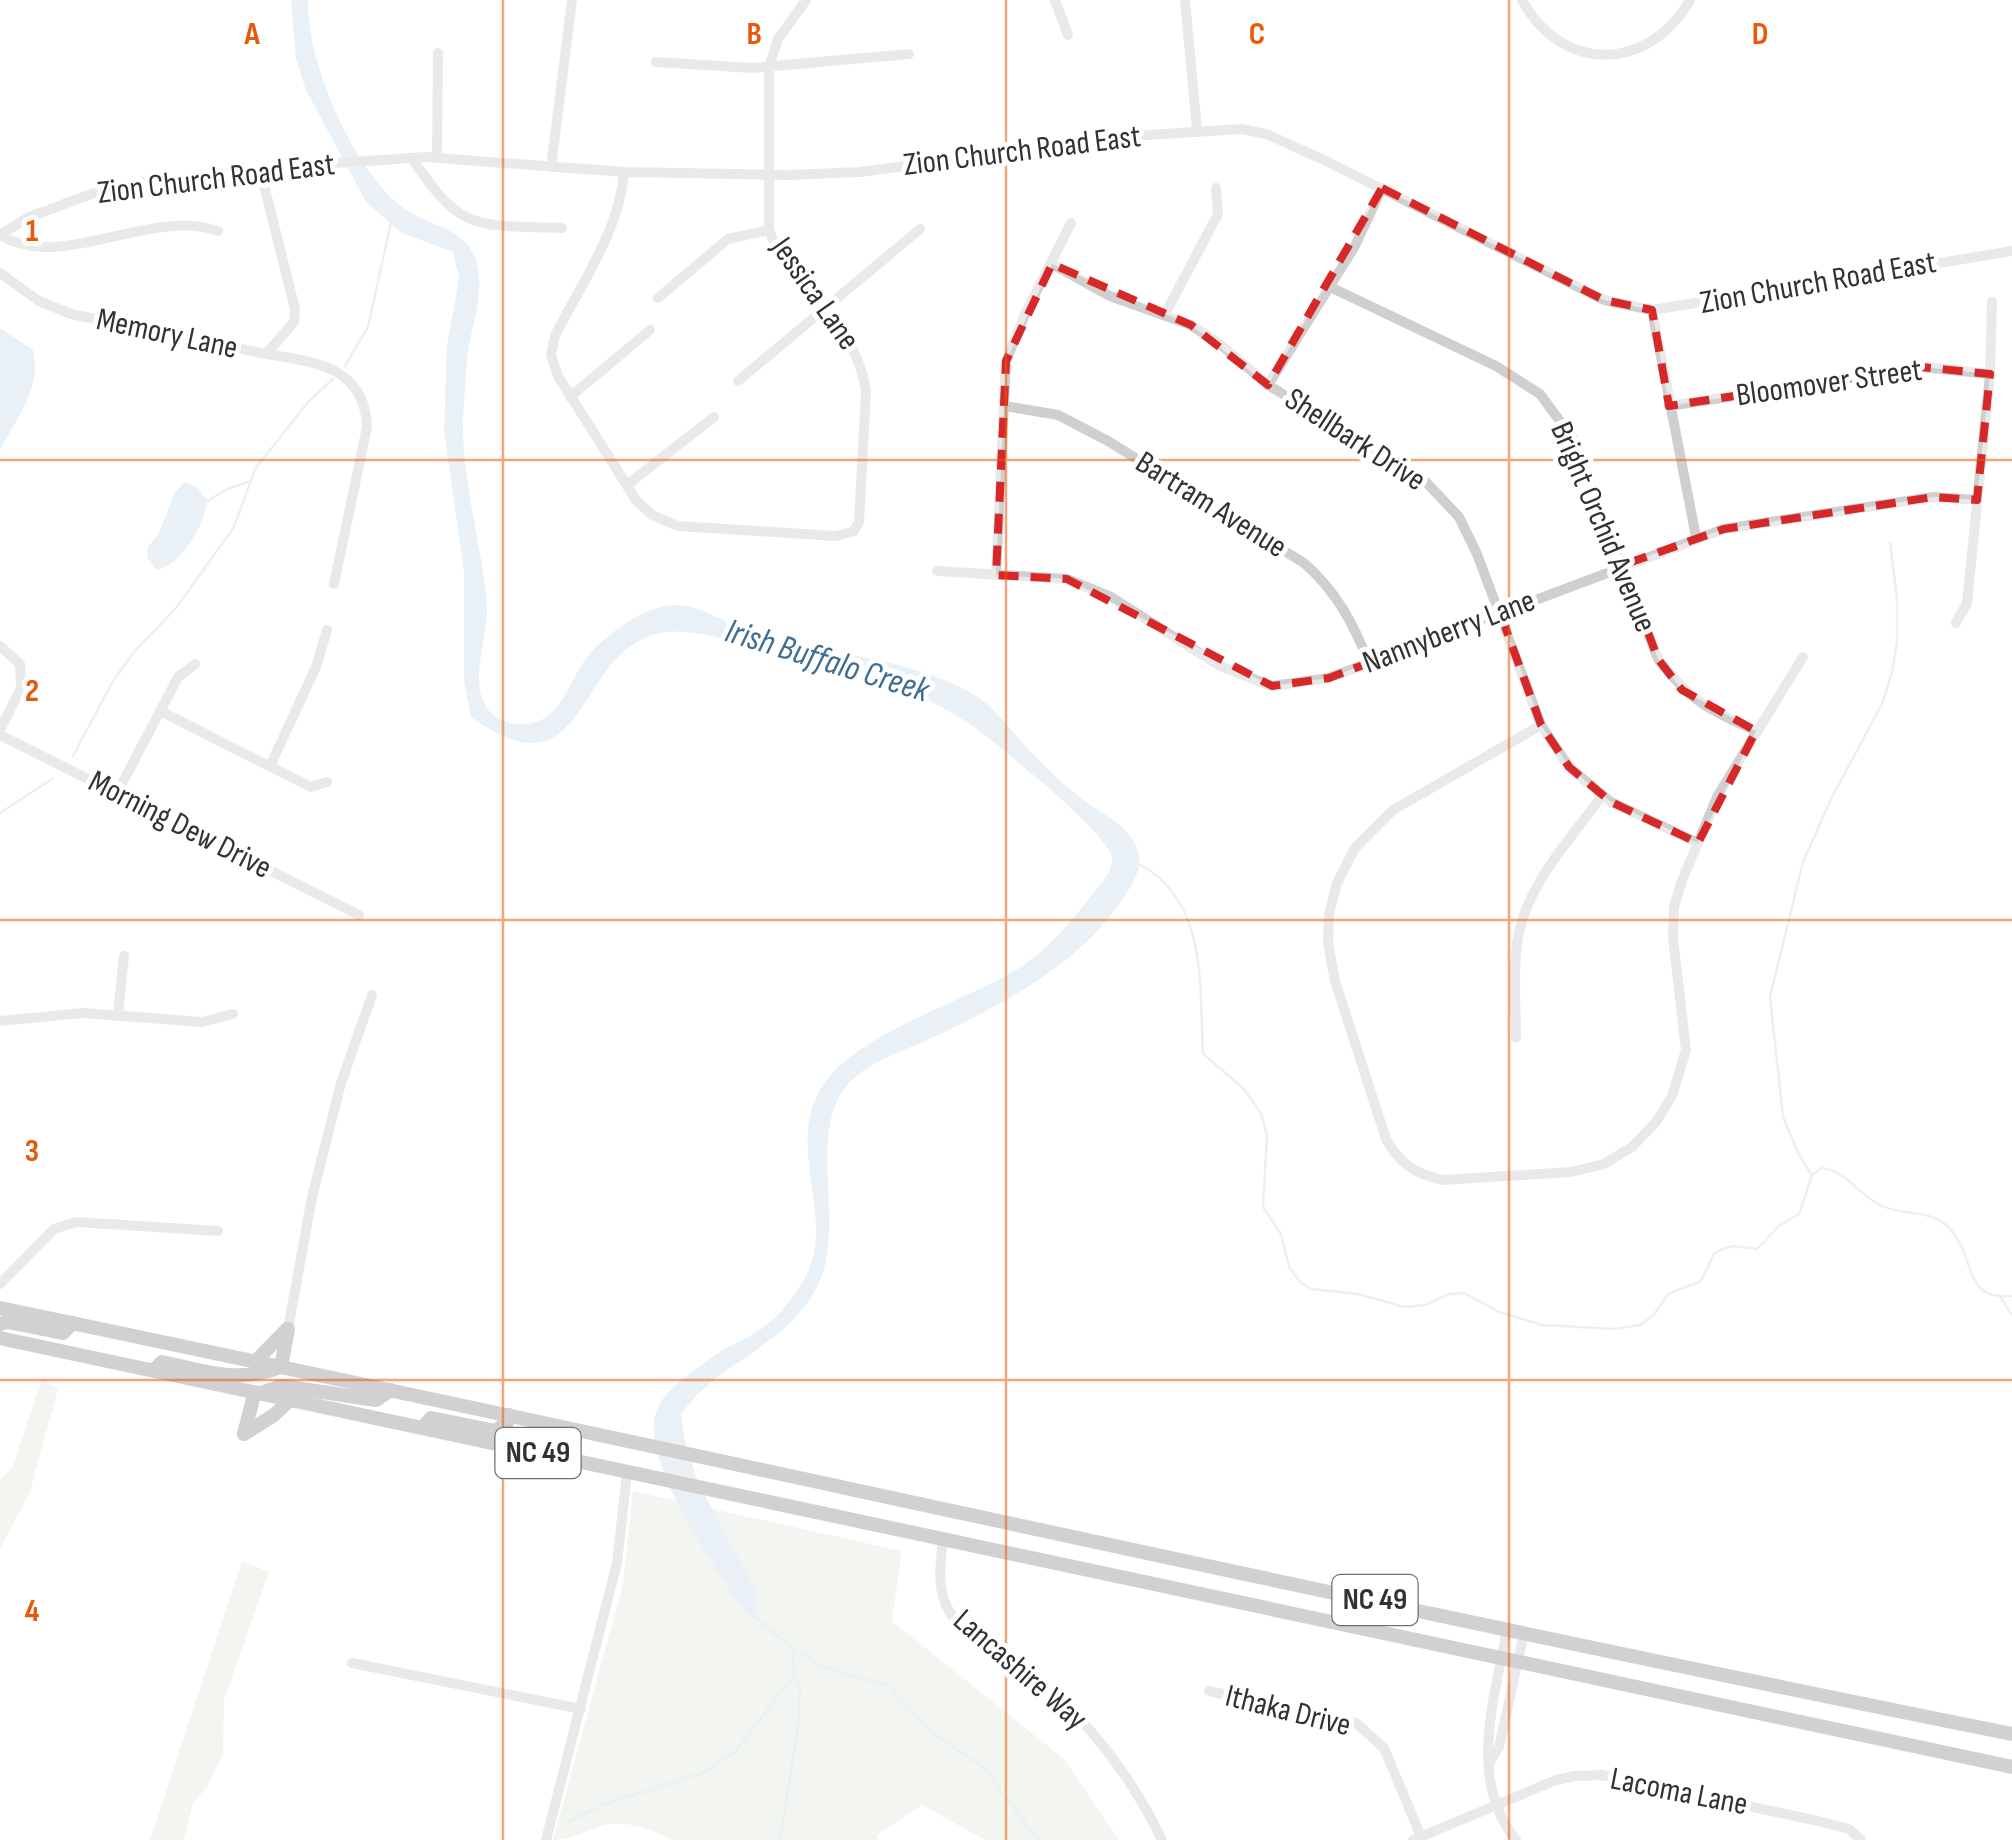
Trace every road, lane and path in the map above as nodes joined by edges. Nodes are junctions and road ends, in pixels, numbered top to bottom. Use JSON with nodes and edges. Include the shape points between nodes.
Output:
{"nodes":[{"id":1,"x":572,"y":0,"type":"edge"},
{"id":2,"x":806,"y":0,"type":"edge"},
{"id":3,"x":1056,"y":0,"type":"edge"},
{"id":4,"x":1184,"y":0,"type":"edge"},
{"id":5,"x":1522,"y":0,"type":"edge"},
{"id":6,"x":1690,"y":0,"type":"edge"},
{"id":7,"x":1068,"y":35,"type":"dead end"},
{"id":8,"x":438,"y":52,"type":"dead end"},
{"id":9,"x":910,"y":54,"type":"dead end"},
{"id":10,"x":656,"y":62,"type":"dead end"},
{"id":11,"x":770,"y":66,"type":"junction"},
{"id":12,"x":1197,"y":129,"type":"junction"},
{"id":13,"x":411,"y":158,"type":"junction"},
{"id":14,"x":438,"y":158,"type":"junction"},
{"id":15,"x":551,"y":167,"type":"junction"},
{"id":16,"x":260,"y":170,"type":"junction"},
{"id":17,"x":624,"y":172,"type":"junction"},
{"id":18,"x":768,"y":176,"type":"junction"},
{"id":19,"x":1216,"y":188,"type":"dead end"},
{"id":20,"x":1382,"y":188,"type":"junction"},
{"id":21,"x":1071,"y":223,"type":"dead end"},
{"id":22,"x":562,"y":228,"type":"dead end"},
{"id":23,"x":920,"y":229,"type":"dead end"},
{"id":24,"x":769,"y":230,"type":"junction"},
{"id":25,"x":218,"y":231,"type":"dead end"},
{"id":26,"x":0,"y":235,"type":"edge"},
{"id":27,"x":2012,"y":250,"type":"edge"},
{"id":28,"x":1052,"y":264,"type":"junction"},
{"id":29,"x":0,"y":273,"type":"edge"},
{"id":30,"x":1328,"y":286,"type":"junction"},
{"id":31,"x":658,"y":298,"type":"dead end"},
{"id":32,"x":1992,"y":302,"type":"dead end"},
{"id":33,"x":824,"y":310,"type":"junction"},
{"id":34,"x":1652,"y":310,"type":"junction"},
{"id":35,"x":1165,"y":314,"type":"junction"},
{"id":36,"x":650,"y":330,"type":"dead end"},
{"id":37,"x":266,"y":354,"type":"junction"},
{"id":38,"x":1990,"y":374,"type":"junction"},
{"id":39,"x":738,"y":381,"type":"dead end"},
{"id":40,"x":1268,"y":384,"type":"junction"},
{"id":41,"x":570,"y":397,"type":"junction"},
{"id":42,"x":1005,"y":406,"type":"junction"},
{"id":43,"x":1668,"y":406,"type":"junction"},
{"id":44,"x":714,"y":417,"type":"dead end"},
{"id":45,"x":627,"y":485,"type":"junction"},
{"id":46,"x":1977,"y":500,"type":"junction"},
{"id":47,"x":1696,"y":537,"type":"junction"},
{"id":48,"x":1623,"y":565,"type":"junction"},
{"id":49,"x":936,"y":572,"type":"dead end"},
{"id":50,"x":996,"y":575,"type":"junction"},
{"id":51,"x":334,"y":584,"type":"dead end"},
{"id":52,"x":1500,"y":613,"type":"junction"},
{"id":53,"x":1956,"y":623,"type":"dead end"},
{"id":54,"x":327,"y":630,"type":"dead end"},
{"id":55,"x":0,"y":646,"type":"edge"},
{"id":56,"x":1803,"y":657,"type":"dead end"},
{"id":57,"x":1369,"y":663,"type":"junction"},
{"id":58,"x":195,"y":664,"type":"dead end"},
{"id":59,"x":160,"y":711,"type":"junction"},
{"id":60,"x":1540,"y":724,"type":"junction"},
{"id":61,"x":1756,"y":731,"type":"junction"},
{"id":62,"x":0,"y":733,"type":"edge"},
{"id":63,"x":270,"y":766,"type":"junction"},
{"id":64,"x":327,"y":782,"type":"dead end"},
{"id":65,"x":117,"y":794,"type":"junction"},
{"id":66,"x":1602,"y":796,"type":"junction"},
{"id":67,"x":1698,"y":843,"type":"junction"},
{"id":68,"x":359,"y":914,"type":"dead end"},
{"id":69,"x":124,"y":956,"type":"dead end"},
{"id":70,"x":372,"y":995,"type":"dead end"},
{"id":71,"x":118,"y":1014,"type":"junction"},
{"id":72,"x":233,"y":1014,"type":"dead end"},
{"id":73,"x":0,"y":1021,"type":"edge"},
{"id":74,"x":1516,"y":1038,"type":"dead end"},
{"id":75,"x":218,"y":1231,"type":"dead end"},
{"id":76,"x":0,"y":1284,"type":"edge"},
{"id":77,"x":0,"y":1308,"type":"edge"},
{"id":78,"x":73,"y":1323,"type":"junction"},
{"id":79,"x":0,"y":1324,"type":"edge"},
{"id":80,"x":288,"y":1329,"type":"junction"},
{"id":81,"x":0,"y":1338,"type":"edge"},
{"id":82,"x":256,"y":1361,"type":"junction"},
{"id":83,"x":281,"y":1366,"type":"junction"},
{"id":84,"x":154,"y":1370,"type":"junction"},
{"id":85,"x":391,"y":1390,"type":"junction"},
{"id":86,"x":254,"y":1395,"type":"junction"},
{"id":87,"x":290,"y":1400,"type":"junction"},
{"id":88,"x":508,"y":1415,"type":"junction"},
{"id":89,"x":422,"y":1428,"type":"junction"},
{"id":90,"x":627,"y":1472,"type":"junction"},
{"id":91,"x":944,"y":1540,"type":"junction"},
{"id":92,"x":1507,"y":1629,"type":"junction"},
{"id":93,"x":1524,"y":1632,"type":"junction"},
{"id":94,"x":1510,"y":1659,"type":"junction"},
{"id":95,"x":352,"y":1663,"type":"dead end"},
{"id":96,"x":1209,"y":1691,"type":"dead end"},
{"id":97,"x":581,"y":1709,"type":"junction"},
{"id":98,"x":2012,"y":1734,"type":"edge"},
{"id":99,"x":2012,"y":1767,"type":"edge"},
{"id":100,"x":1495,"y":1804,"type":"junction"},
{"id":101,"x":1418,"y":1839,"type":"edge"},
{"id":102,"x":546,"y":1840,"type":"edge"},
{"id":103,"x":1162,"y":1840,"type":"edge"},
{"id":104,"x":1516,"y":1840,"type":"edge"},
{"id":105,"x":1861,"y":1840,"type":"edge"}],
"edges":[{"from":1,"to":15,"type":"street"},
{"from":2,"to":11,"type":"street","via":[[778,39]]},
{"from":3,"to":7,"type":"street"},
{"from":4,"to":12,"type":"street"},
{"from":5,"to":6,"type":"street","via":[[1532,20],[1556,41],[1614,56],[1655,42]]},
{"from":8,"to":14,"type":"street"},
{"from":9,"to":11,"type":"street"},
{"from":10,"to":11,"type":"street"},
{"from":11,"to":18,"type":"street","name":"Jessica Lane"},
{"from":12,"to":18,"type":"street","name":"Zion Church Road East","via":[[860,172]]},
{"from":12,"to":20,"type":"street","name":"Zion Church Road East","via":[[1266,134]]},
{"from":13,"to":14,"type":"street","name":"Zion Church Road East"},
{"from":13,"to":16,"type":"street","name":"Zion Church Road East"},
{"from":13,"to":22,"type":"street","via":[[465,216]]},
{"from":14,"to":15,"type":"street","name":"Zion Church Road East"},
{"from":15,"to":17,"type":"street","name":"Zion Church Road East"},
{"from":16,"to":26,"type":"street","name":"Zion Church Road East","via":[[102,190],[26,218]]},
{"from":16,"to":37,"type":"street","name":"Memory Lane","via":[[295,309],[294,322]]},
{"from":17,"to":18,"type":"street","name":"Zion Church Road East"},
{"from":17,"to":41,"type":"street","via":[[609,232],[554,336],[552,364]]},
{"from":18,"to":24,"type":"street","name":"Jessica Lane"},
{"from":19,"to":35,"type":"street","via":[[1218,214]]},
{"from":20,"to":30,"type":"street"},
{"from":20,"to":34,"type":"street","name":"Zion Church Road East","via":[[1604,300]]},
{"from":21,"to":28,"type":"street"},
{"from":23,"to":33,"type":"street"},
{"from":24,"to":31,"type":"street","via":[[728,239]]},
{"from":24,"to":33,"type":"street","name":"Jessica Lane","via":[[778,253]]},
{"from":25,"to":26,"type":"street","via":[[178,223],[39,246]]},
{"from":27,"to":34,"type":"street","name":"Zion Church Road East"},
{"from":28,"to":35,"type":"street","name":"Shellbark Drive","via":[[1110,296]]},
{"from":28,"to":42,"type":"street","via":[[1006,361]]},
{"from":29,"to":37,"type":"street","name":"Memory Lane","via":[[39,301],[72,314]]},
{"from":30,"to":40,"type":"street"},
{"from":30,"to":48,"type":"street","name":"Bright Orchid Avenue","via":[[1540,394],[1573,439]]},
{"from":32,"to":38,"type":"street"},
{"from":33,"to":39,"type":"street"},
{"from":33,"to":45,"type":"street","name":"Jessica Lane","via":[[864,372],[854,531],[836,536],[678,526],[652,515]]},
{"from":34,"to":43,"type":"street"},
{"from":35,"to":40,"type":"street","name":"Shellbark Drive","via":[[1192,325]]},
{"from":36,"to":41,"type":"street"},
{"from":37,"to":51,"type":"street","via":[[337,372],[356,386],[366,407]]},
{"from":38,"to":43,"type":"street","name":"Bloomover Street","via":[[1922,367]]},
{"from":38,"to":46,"type":"street"},
{"from":40,"to":52,"type":"street","name":"Shellbark Drive","via":[[1425,481],[1459,517]]},
{"from":41,"to":45,"type":"street"},
{"from":42,"to":50,"type":"street"},
{"from":42,"to":57,"type":"street","name":"Bartram Avenue","via":[[1058,415],[1108,440],[1304,563],[1353,620]]},
{"from":43,"to":47,"type":"street"},
{"from":44,"to":45,"type":"street"},
{"from":46,"to":47,"type":"street","name":"Nannyberry Lane","via":[[1886,502]]},
{"from":46,"to":53,"type":"street","via":[[1967,602]]},
{"from":47,"to":48,"type":"street","name":"Nannyberry Lane"},
{"from":48,"to":52,"type":"street","name":"Nannyberry Lane"},
{"from":48,"to":61,"type":"street","name":"Bright Orchid Avenue","via":[[1658,659],[1682,690]]},
{"from":49,"to":50,"type":"street","name":"Nannyberry Lane"},
{"from":50,"to":57,"type":"street","name":"Nannyberry Lane","via":[[1068,579],[1111,597],[1220,666],[1272,686],[1329,678]]},
{"from":52,"to":57,"type":"street","name":"Nannyberry Lane"},
{"from":52,"to":60,"type":"street","name":"Shellbark Drive"},
{"from":54,"to":63,"type":"street"},
{"from":55,"to":62,"type":"street","via":[[20,664],[21,688]]},
{"from":56,"to":61,"type":"street"},
{"from":58,"to":59,"type":"street","via":[[178,677]]},
{"from":59,"to":63,"type":"street"},
{"from":59,"to":65,"type":"street"},
{"from":60,"to":66,"type":"street","name":"Shellbark Drive","via":[[1569,767]]},
{"from":60,"to":67,"type":"street","via":[[1392,810],[1355,848],[1337,883],[1328,914],[1336,981],[1386,1139],[1408,1167],[1443,1180],[1571,1172],[1604,1164],[1656,1122],[1686,1050],[1674,907]]},
{"from":61,"to":67,"type":"street"},
{"from":62,"to":65,"type":"street","name":"Morning Dew Drive"},
{"from":63,"to":64,"type":"street","via":[[311,787]]},
{"from":65,"to":68,"type":"street","name":"Morning Dew Drive"},
{"from":66,"to":67,"type":"street","name":"Shellbark Drive"},
{"from":66,"to":74,"type":"street","via":[[1549,867],[1522,921]]},
{"from":69,"to":71,"type":"street"},
{"from":70,"to":80,"type":"street","via":[[312,1197]]},
{"from":71,"to":72,"type":"street","via":[[185,1022]]},
{"from":71,"to":73,"type":"street"},
{"from":75,"to":76,"type":"street","via":[[76,1222],[54,1230]]},
{"from":77,"to":78,"type":"highway","number":"NC 49"},
{"from":78,"to":79,"type":"highway","via":[[63,1333]]},
{"from":78,"to":82,"type":"highway","number":"NC 49"},
{"from":80,"to":82,"type":"highway"},
{"from":80,"to":83,"type":"highway"},
{"from":81,"to":84,"type":"highway","number":"NC 49"},
{"from":82,"to":83,"type":"highway","number":"NC 49"},
{"from":83,"to":84,"type":"highway","via":[[255,1377],[162,1362]]},
{"from":83,"to":85,"type":"highway","number":"NC 49"},
{"from":84,"to":86,"type":"highway","number":"NC 49"},
{"from":85,"to":86,"type":"highway","via":[[376,1400],[282,1386]]},
{"from":85,"to":88,"type":"highway","number":"NC 49"},
{"from":86,"to":87,"type":"highway","number":"NC 49"},
{"from":86,"to":87,"type":"highway","via":[[244,1434]]},
{"from":87,"to":89,"type":"highway","number":"NC 49"},
{"from":88,"to":89,"type":"highway","via":[[496,1430],[432,1418]]},
{"from":88,"to":92,"type":"highway","number":"NC 49"},
{"from":89,"to":90,"type":"highway","number":"NC 49"},
{"from":90,"to":91,"type":"highway","number":"NC 49"},
{"from":90,"to":97,"type":"street","via":[[617,1563]]},
{"from":91,"to":94,"type":"highway","number":"NC 49"},
{"from":91,"to":103,"type":"street","name":"Lancashire Way","via":[[942,1597],[953,1617],[1075,1714],[1107,1749]]},
{"from":92,"to":93,"type":"highway","number":"NC 49"},
{"from":92,"to":94,"type":"street"},
{"from":93,"to":94,"type":"street"},
{"from":93,"to":98,"type":"highway","number":"NC 49"},
{"from":94,"to":99,"type":"highway","number":"NC 49"},
{"from":94,"to":100,"type":"street","via":[[1487,1738]]},
{"from":95,"to":97,"type":"street"},
{"from":96,"to":101,"type":"street","name":"Ithaka Drive","via":[[1356,1723],[1384,1748]]},
{"from":97,"to":102,"type":"street"},
{"from":100,"to":101,"type":"street","name":"Lacoma Lane"},
{"from":100,"to":104,"type":"street"},
{"from":100,"to":105,"type":"street","name":"Lacoma Lane","via":[[1556,1780],[1602,1775],[1818,1821]]}]}
